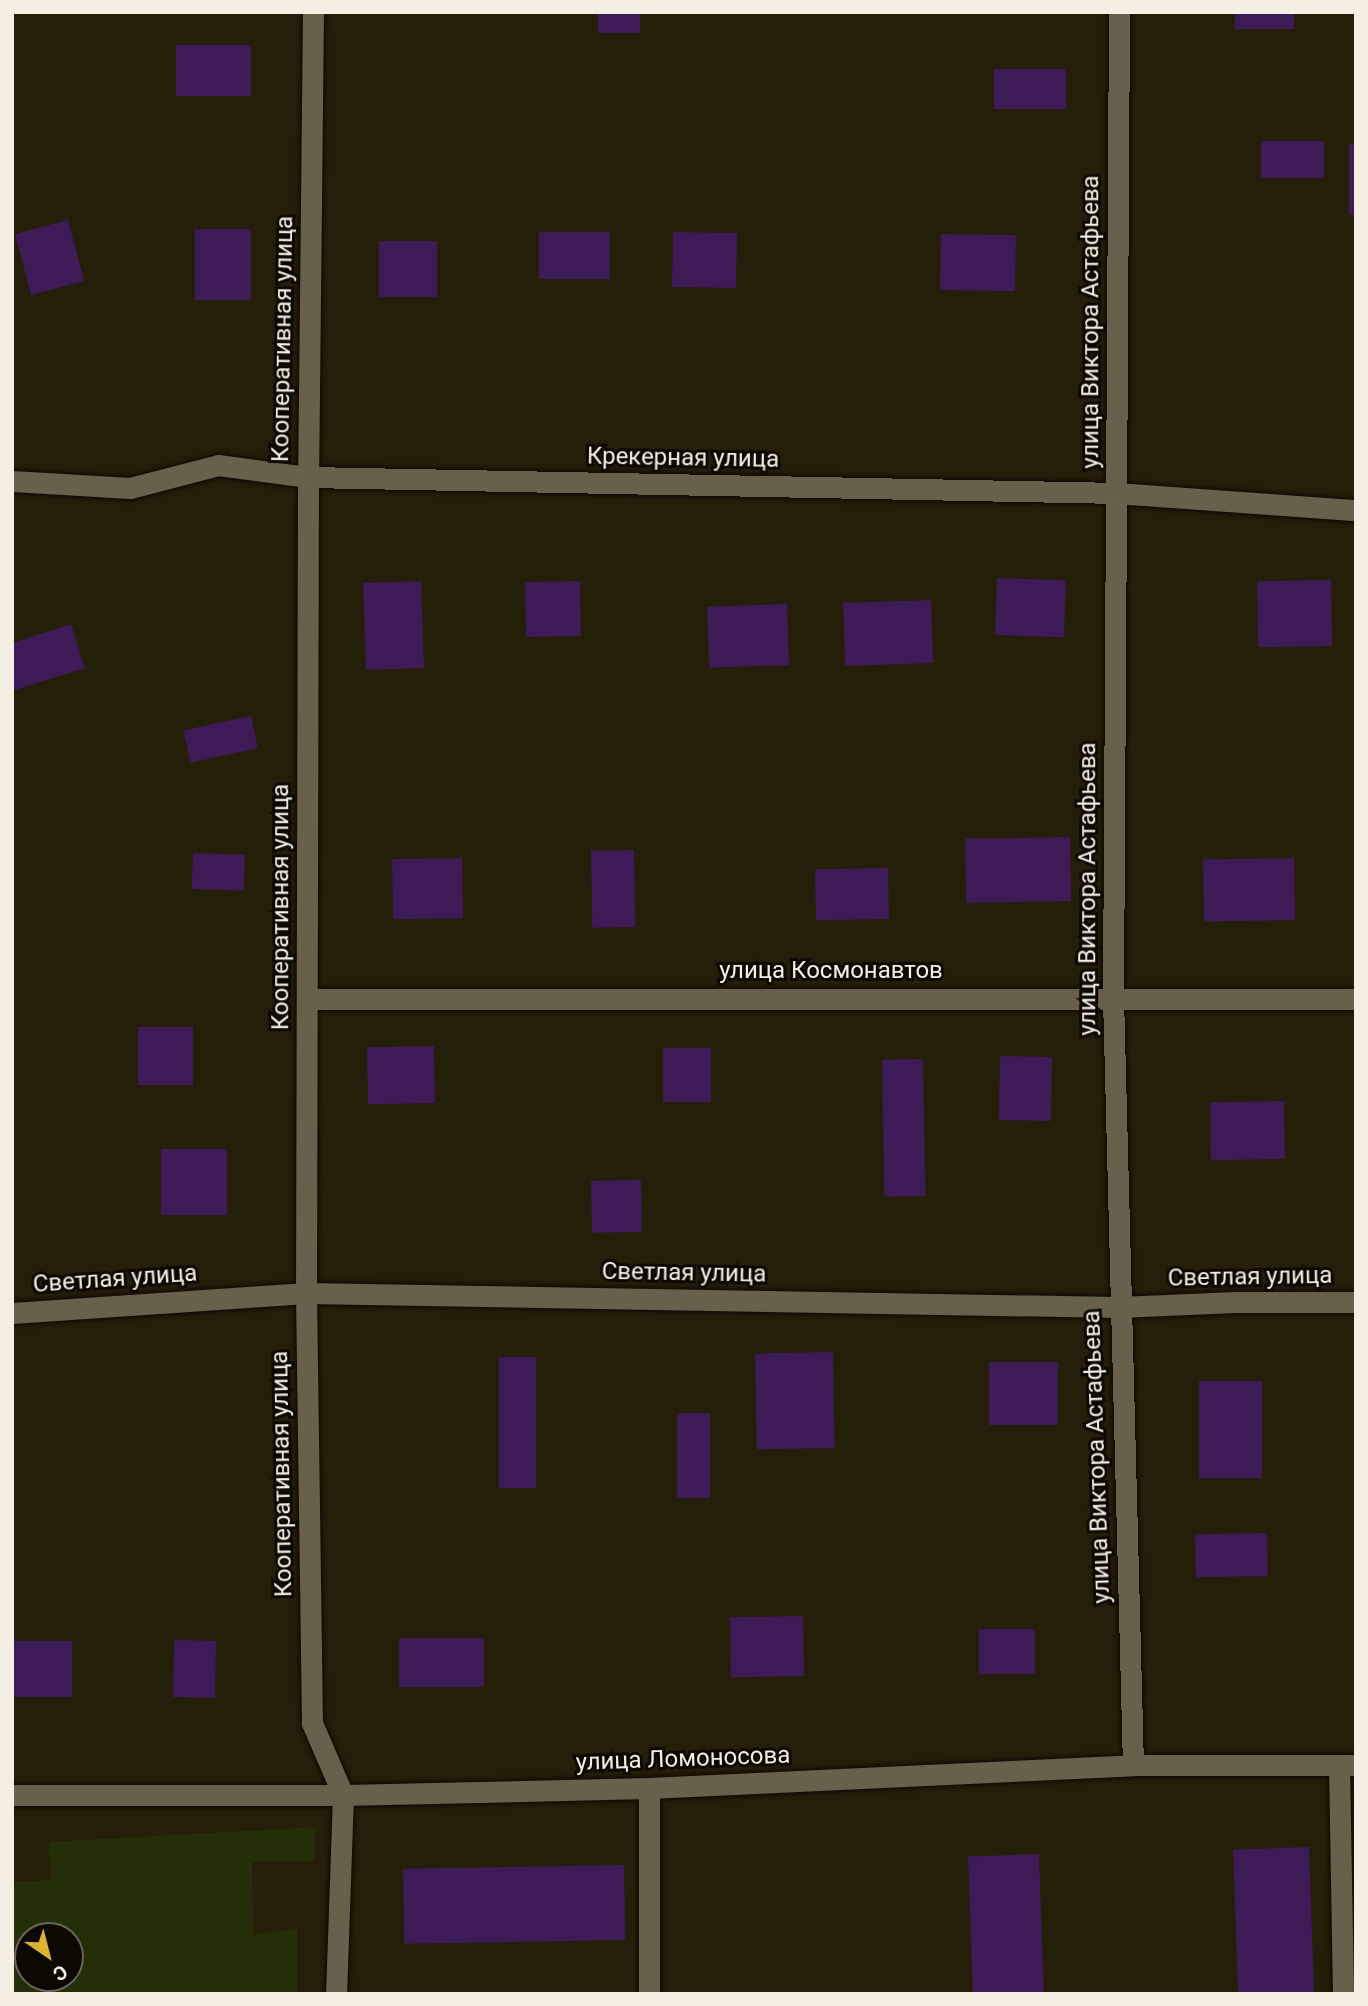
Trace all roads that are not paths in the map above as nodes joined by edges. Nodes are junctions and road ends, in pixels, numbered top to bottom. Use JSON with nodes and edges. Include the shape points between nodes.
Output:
{"nodes":[{"id":1,"x":313,"y":12,"type":"edge"},
{"id":2,"x":1119,"y":12,"type":"edge"},
{"id":3,"x":308,"y":477,"type":"junction"},
{"id":4,"x":12,"y":481,"type":"edge"},
{"id":5,"x":1116,"y":493,"type":"junction"},
{"id":6,"x":1356,"y":510,"type":"edge"},
{"id":7,"x":1114,"y":997,"type":"junction"},
{"id":8,"x":307,"y":999,"type":"junction"},
{"id":9,"x":1356,"y":999,"type":"edge"},
{"id":10,"x":306,"y":1293,"type":"junction"},
{"id":11,"x":1356,"y":1302,"type":"edge"},
{"id":12,"x":1119,"y":1307,"type":"junction"},
{"id":13,"x":12,"y":1312,"type":"edge"},
{"id":14,"x":1133,"y":1765,"type":"junction"},
{"id":15,"x":1347,"y":1765,"type":"edge"},
{"id":16,"x":649,"y":1788,"type":"junction"},
{"id":17,"x":12,"y":1795,"type":"edge"},
{"id":18,"x":343,"y":1795,"type":"junction"},
{"id":19,"x":336,"y":1994,"type":"edge"},
{"id":20,"x":649,"y":1994,"type":"edge"},
{"id":21,"x":1343,"y":1994,"type":"edge"}],
"edges":[{"from":1,"to":3,"type":"street","name":"Кооперативная улица"},
{"from":2,"to":5,"type":"street","name":"улица Виктора Астафьева"},
{"from":3,"to":4,"type":"street","name":"Крекерная улица","via":[[219,464],[130,488]]},
{"from":3,"to":5,"type":"street","name":"Крекерная улица"},
{"from":3,"to":8,"type":"street","name":"Кооперативная улица"},
{"from":5,"to":6,"type":"street","name":"Крекерная улица"},
{"from":5,"to":7,"type":"street","name":"улица Виктора Астафьева"},
{"from":7,"to":8,"type":"street","name":"улица Космонавтов"},
{"from":7,"to":9,"type":"street","name":"улица Космонавтов"},
{"from":7,"to":12,"type":"street","name":"улица Виктора Астафьева"},
{"from":8,"to":10,"type":"street","name":"Кооперативная улица"},
{"from":10,"to":12,"type":"street","name":"Светлая улица"},
{"from":10,"to":13,"type":"street","name":"Светлая улица"},
{"from":10,"to":18,"type":"street","name":"Кооперативная улица","via":[[312,1723]]},
{"from":11,"to":12,"type":"street","name":"Светлая улица"},
{"from":12,"to":14,"type":"street","name":"улица Виктора Астафьева"},
{"from":14,"to":15,"type":"street","name":"улица Ломоносова"},
{"from":14,"to":16,"type":"street","name":"улица Ломоносова"},
{"from":15,"to":21,"type":"street"},
{"from":16,"to":18,"type":"street","name":"улица Ломоносова"},
{"from":16,"to":20,"type":"street"},
{"from":17,"to":18,"type":"street","name":"улица Ломоносова"},
{"from":18,"to":19,"type":"street"}]}
